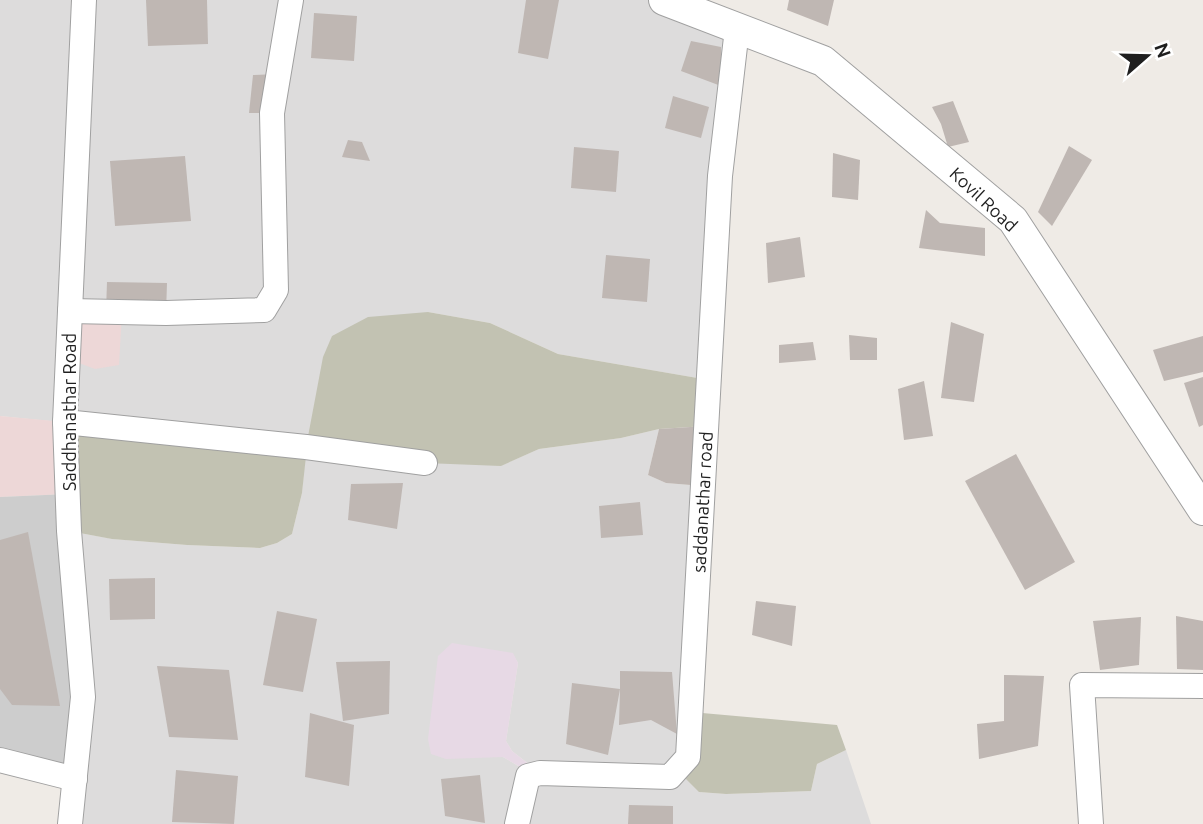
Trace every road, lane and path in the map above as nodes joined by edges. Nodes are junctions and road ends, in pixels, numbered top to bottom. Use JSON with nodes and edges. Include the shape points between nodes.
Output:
{"nodes":[{"id":1,"x":84,"y":0,"type":"edge"},
{"id":2,"x":292,"y":0,"type":"edge"},
{"id":3,"x":664,"y":0,"type":"edge"},
{"id":4,"x":737,"y":29,"type":"junction"},
{"id":5,"x":70,"y":311,"type":"junction"},
{"id":6,"x":65,"y":422,"type":"junction"},
{"id":7,"x":425,"y":463,"type":"dead end"},
{"id":8,"x":1203,"y":510,"type":"edge"},
{"id":9,"x":1203,"y":686,"type":"edge"},
{"id":10,"x":0,"y":760,"type":"edge"},
{"id":11,"x":75,"y":779,"type":"junction"},
{"id":12,"x":70,"y":824,"type":"edge"},
{"id":13,"x":517,"y":824,"type":"edge"},
{"id":14,"x":1091,"y":824,"type":"edge"}],
"edges":[{"from":1,"to":5,"type":"street","name":"Saddhanathar Road"},
{"from":2,"to":5,"type":"street","via":[[272,113],[276,290],[264,310]]},
{"from":3,"to":4,"type":"street","name":"Kovil Road"},
{"from":4,"to":8,"type":"street","name":"Kovil Road","via":[[823,61],[1013,220]]},
{"from":4,"to":13,"type":"street","name":"saddanathar road","via":[[720,176],[688,757],[670,776],[528,776]]},
{"from":5,"to":6,"type":"street","name":"Saddhanathar Road"},
{"from":6,"to":7,"type":"street"},
{"from":6,"to":11,"type":"street","name":"Saddhanathar Road","via":[[83,697]]},
{"from":9,"to":14,"type":"street","via":[[1082,685]]},
{"from":10,"to":11,"type":"street"},
{"from":11,"to":12,"type":"street","name":"Saddhanathar Road"}]}
